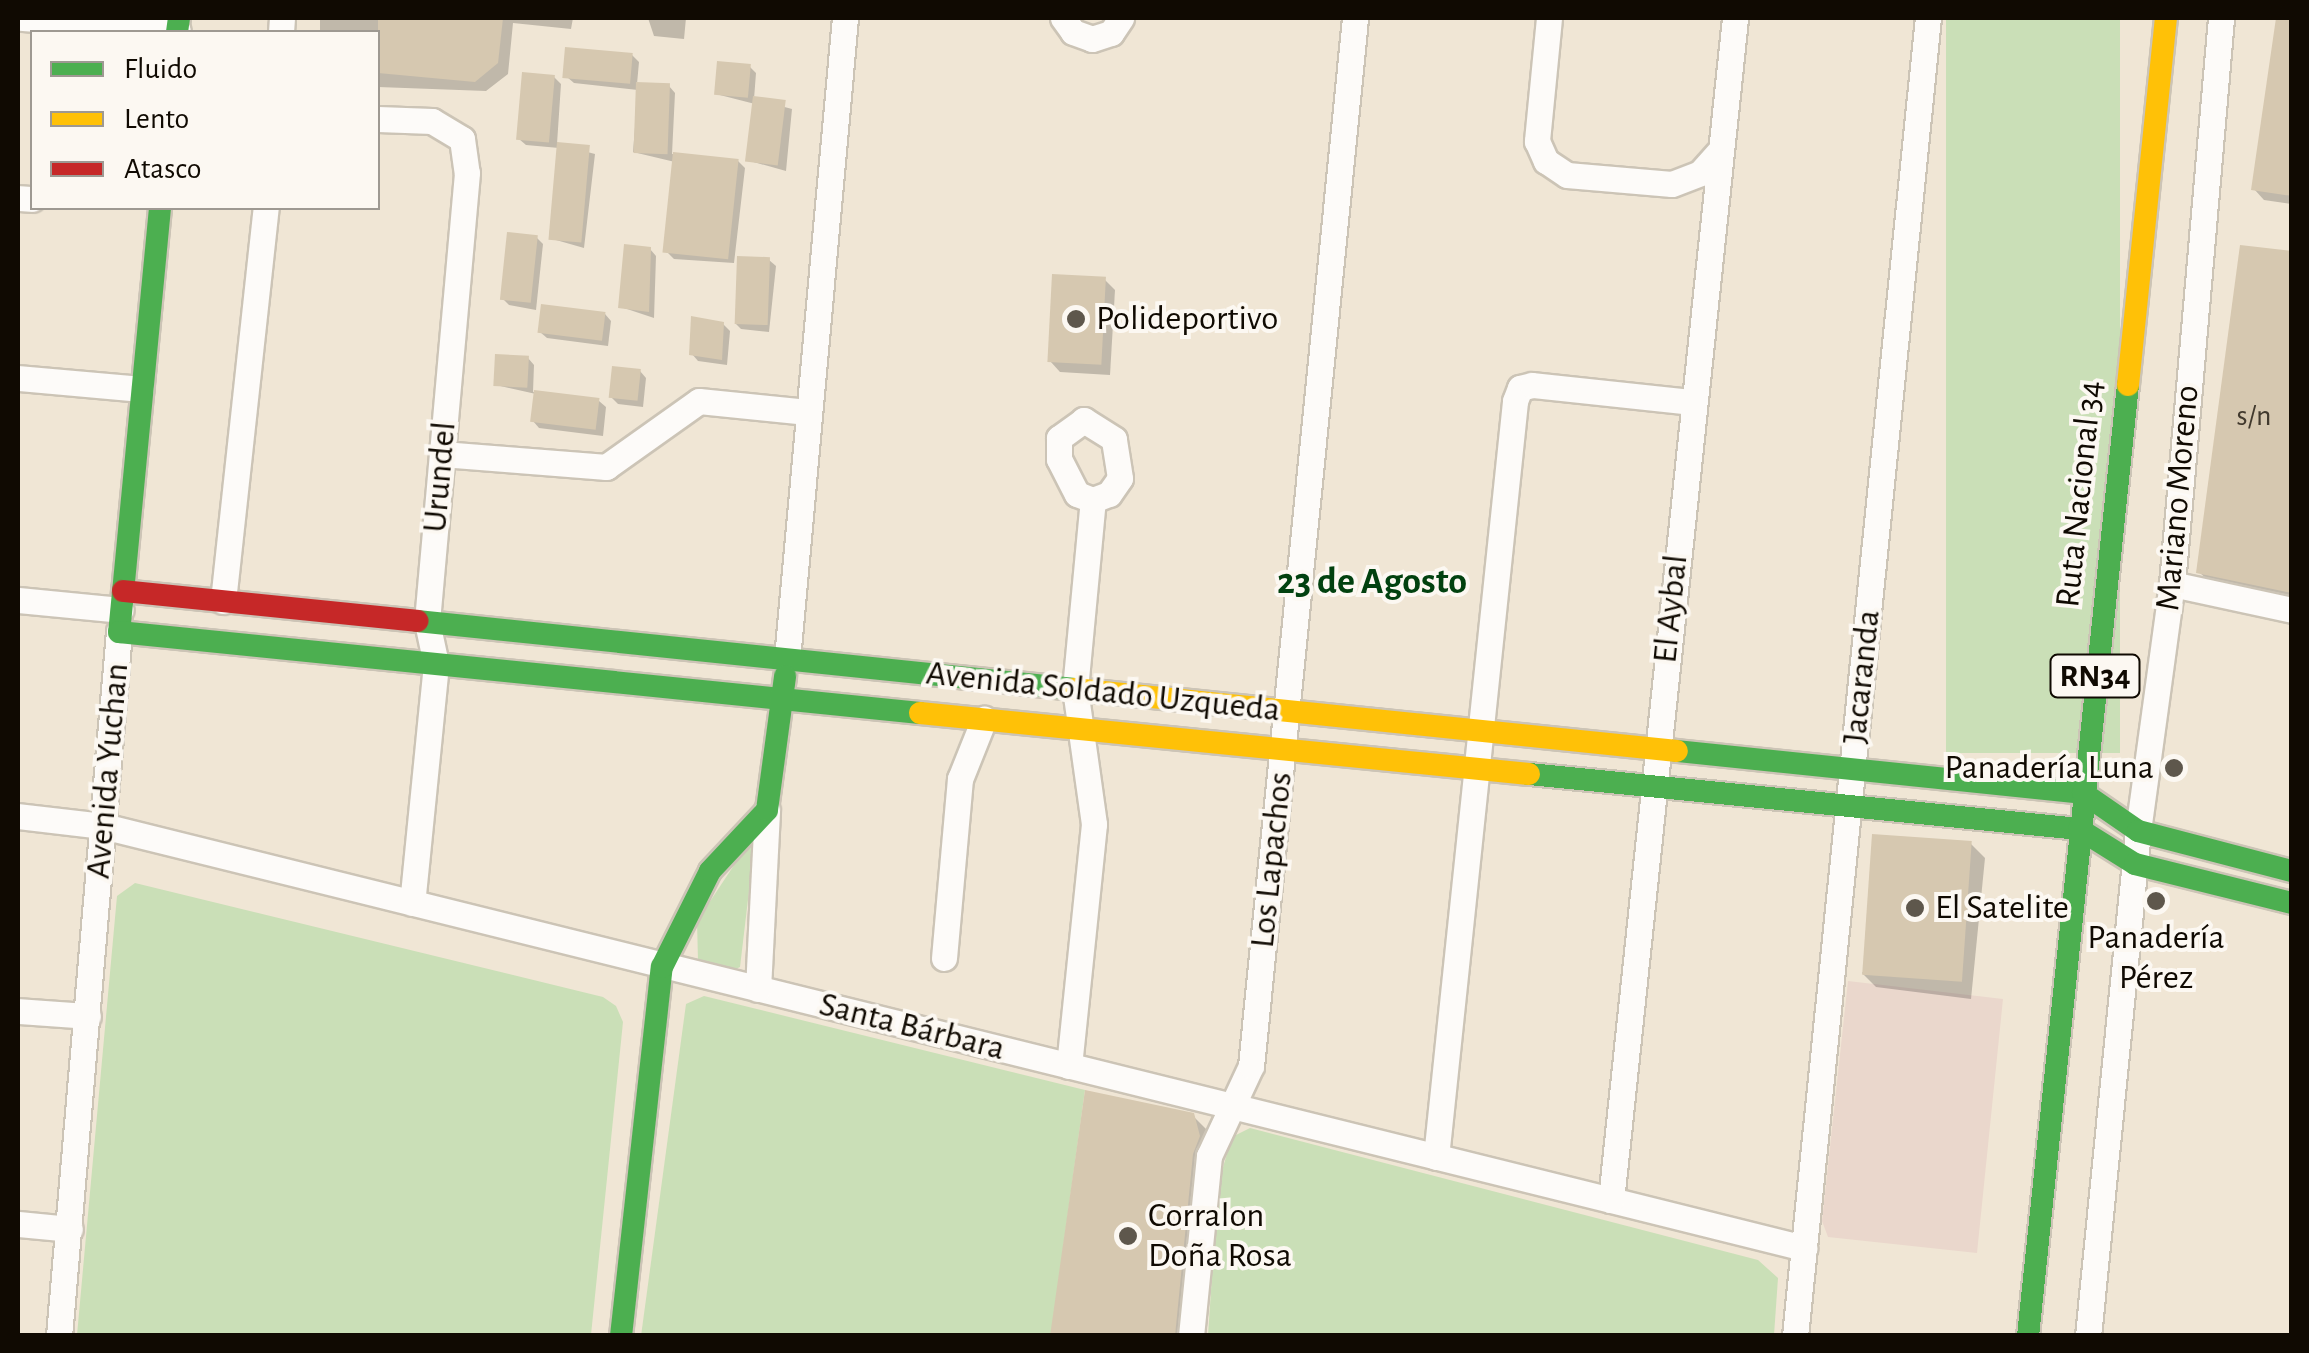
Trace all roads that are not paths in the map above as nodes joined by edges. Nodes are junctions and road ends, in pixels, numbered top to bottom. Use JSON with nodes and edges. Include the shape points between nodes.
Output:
{"nodes":[{"id":1,"x":23,"y":18,"type":"edge"},
{"id":2,"x":835,"y":18,"type":"edge"},
{"id":3,"x":845,"y":18,"type":"edge"},
{"id":4,"x":1064,"y":18,"type":"edge"},
{"id":5,"x":1121,"y":18,"type":"edge"},
{"id":6,"x":1355,"y":18,"type":"edge"},
{"id":7,"x":1549,"y":18,"type":"edge"},
{"id":8,"x":1735,"y":18,"type":"edge"},
{"id":9,"x":1928,"y":18,"type":"edge"},
{"id":10,"x":2166,"y":18,"type":"edge"},
{"id":11,"x":2221,"y":18,"type":"edge"},
{"id":12,"x":178,"y":27,"type":"edge"},
{"id":13,"x":380,"y":119,"type":"edge"},
{"id":14,"x":1720,"y":152,"type":"junction"},
{"id":15,"x":2124,"y":176,"type":"dead end"},
{"id":16,"x":152,"y":210,"type":"edge"},
{"id":17,"x":266,"y":210,"type":"edge"},
{"id":18,"x":18,"y":378,"type":"edge"},
{"id":19,"x":141,"y":388,"type":"junction"},
{"id":20,"x":1692,"y":402,"type":"junction"},
{"id":21,"x":807,"y":412,"type":"junction"},
{"id":22,"x":442,"y":454,"type":"junction"},
{"id":23,"x":1093,"y":500,"type":"dead end"},
{"id":24,"x":2172,"y":584,"type":"junction"},
{"id":25,"x":18,"y":600,"type":"edge"},
{"id":26,"x":223,"y":601,"type":"junction"},
{"id":27,"x":2292,"y":610,"type":"edge"},
{"id":28,"x":121,"y":611,"type":"junction"},
{"id":29,"x":428,"y":622,"type":"junction"},
{"id":30,"x":788,"y":659,"type":"junction"},
{"id":31,"x":436,"y":664,"type":"junction"},
{"id":32,"x":1076,"y":689,"type":"junction"},
{"id":33,"x":782,"y":699,"type":"junction"},
{"id":34,"x":1286,"y":710,"type":"junction"},
{"id":35,"x":984,"y":719,"type":"junction"},
{"id":36,"x":1076,"y":728,"type":"junction"},
{"id":37,"x":1478,"y":730,"type":"junction"},
{"id":38,"x":1657,"y":748,"type":"junction"},
{"id":39,"x":1283,"y":749,"type":"junction"},
{"id":40,"x":1475,"y":769,"type":"junction"},
{"id":41,"x":1853,"y":769,"type":"junction"},
{"id":42,"x":1654,"y":786,"type":"junction"},
{"id":43,"x":2072,"y":791,"type":"junction"},
{"id":44,"x":1850,"y":806,"type":"junction"},
{"id":45,"x":767,"y":810,"type":"junction"},
{"id":46,"x":18,"y":816,"type":"edge"},
{"id":47,"x":103,"y":826,"type":"junction"},
{"id":48,"x":2068,"y":828,"type":"junction"},
{"id":49,"x":2138,"y":831,"type":"junction"},
{"id":50,"x":2135,"y":864,"type":"junction"},
{"id":51,"x":2292,"y":871,"type":"edge"},
{"id":52,"x":412,"y":903,"type":"junction"},
{"id":53,"x":2292,"y":903,"type":"edge"},
{"id":54,"x":944,"y":958,"type":"dead end"},
{"id":55,"x":662,"y":967,"type":"junction"},
{"id":56,"x":758,"y":988,"type":"junction"},
{"id":57,"x":18,"y":1011,"type":"edge"},
{"id":58,"x":88,"y":1016,"type":"junction"},
{"id":59,"x":1070,"y":1066,"type":"junction"},
{"id":60,"x":1232,"y":1104,"type":"junction"},
{"id":61,"x":1436,"y":1157,"type":"junction"},
{"id":62,"x":1612,"y":1200,"type":"junction"},
{"id":63,"x":18,"y":1224,"type":"edge"},
{"id":64,"x":70,"y":1229,"type":"junction"},
{"id":65,"x":1804,"y":1248,"type":"junction"},
{"id":66,"x":59,"y":1336,"type":"edge"},
{"id":67,"x":621,"y":1336,"type":"edge"},
{"id":68,"x":1192,"y":1336,"type":"edge"},
{"id":69,"x":1796,"y":1336,"type":"edge"},
{"id":70,"x":2006,"y":1336,"type":"edge"},
{"id":71,"x":2028,"y":1336,"type":"edge"},
{"id":72,"x":2088,"y":1336,"type":"edge"}],
"edges":[{"from":1,"to":12,"type":"street"},
{"from":2,"to":3,"type":"street"},
{"from":3,"to":21,"type":"street"},
{"from":4,"to":5,"type":"street","via":[[1073,32],[1092,39],[1111,33]]},
{"from":6,"to":34,"type":"street","name":"Los Lapachos"},
{"from":7,"to":14,"type":"street","via":[[1536,141],[1546,161],[1568,175],[1672,184],[1700,174]]},
{"from":8,"to":14,"type":"street","name":"El Aybal"},
{"from":9,"to":41,"type":"street","name":"Jacaranda"},
{"from":10,"to":43,"type":"main road","name":"Ruta Nacional 34","number":"RN34"},
{"from":11,"to":24,"type":"street","name":"Mariano Moreno"},
{"from":13,"to":22,"type":"street","name":"Urundel","via":[[432,121],[462,139],[467,173]]},
{"from":14,"to":20,"type":"street","name":"El Aybal"},
{"from":15,"to":43,"type":"main road","name":"Ruta Nacional 34","number":"RN34"},
{"from":16,"to":19,"type":"main road","name":"Avenida Yuchan"},
{"from":17,"to":26,"type":"street"},
{"from":18,"to":19,"type":"street"},
{"from":19,"to":28,"type":"main road","name":"Avenida Yuchan"},
{"from":20,"to":37,"type":"street","via":[[1520,388]]},
{"from":20,"to":38,"type":"street","name":"El Aybal"},
{"from":21,"to":22,"type":"street","via":[[699,401],[606,467]]},
{"from":21,"to":30,"type":"street"},
{"from":22,"to":29,"type":"street","name":"Urundel"},
{"from":23,"to":32,"type":"street"},
{"from":24,"to":27,"type":"street"},
{"from":24,"to":49,"type":"street","name":"Mariano Moreno"},
{"from":25,"to":28,"type":"street","name":"Avenida Soldado Uzqueda"},
{"from":26,"to":28,"type":"main road","name":"Avenida Soldado Uzqueda"},
{"from":26,"to":29,"type":"main road","name":"Avenida Soldado Uzqueda"},
{"from":28,"to":31,"type":"main road","name":"Avenida Soldado Uzqueda"},
{"from":28,"to":47,"type":"street","name":"Avenida Yuchan"},
{"from":29,"to":30,"type":"main road","name":"Avenida Soldado Uzqueda"},
{"from":29,"to":31,"type":"street","name":"Urundel"},
{"from":30,"to":32,"type":"main road","name":"Avenida Soldado Uzqueda"},
{"from":30,"to":33,"type":"main road"},
{"from":31,"to":33,"type":"main road","name":"Avenida Soldado Uzqueda"},
{"from":31,"to":52,"type":"street","name":"Urundel"},
{"from":32,"to":34,"type":"main road","name":"Avenida Soldado Uzqueda"},
{"from":32,"to":36,"type":"street"},
{"from":33,"to":35,"type":"main road","name":"Avenida Soldado Uzqueda"},
{"from":33,"to":45,"type":"main road"},
{"from":34,"to":37,"type":"main road","name":"Avenida Soldado Uzqueda"},
{"from":34,"to":39,"type":"street","name":"Los Lapachos"},
{"from":35,"to":36,"type":"main road","name":"Avenida Soldado Uzqueda"},
{"from":35,"to":54,"type":"street","via":[[960,779]]},
{"from":36,"to":39,"type":"main road","name":"Avenida Soldado Uzqueda"},
{"from":36,"to":59,"type":"street","via":[[1094,824]]},
{"from":37,"to":38,"type":"main road","name":"Avenida Soldado Uzqueda"},
{"from":37,"to":40,"type":"street"},
{"from":38,"to":41,"type":"main road","name":"Avenida Soldado Uzqueda"},
{"from":38,"to":42,"type":"street","name":"El Aybal"},
{"from":39,"to":40,"type":"main road","name":"Avenida Soldado Uzqueda"},
{"from":39,"to":60,"type":"street","name":"Los Lapachos","via":[[1251,1066]]},
{"from":40,"to":42,"type":"main road","name":"Avenida Soldado Uzqueda"},
{"from":40,"to":61,"type":"street"},
{"from":41,"to":43,"type":"main road","name":"Avenida Soldado Uzqueda"},
{"from":41,"to":44,"type":"street","name":"Jacaranda"},
{"from":42,"to":44,"type":"main road","name":"Avenida Soldado Uzqueda"},
{"from":42,"to":62,"type":"street","name":"El Aybal"},
{"from":43,"to":48,"type":"main road","name":"Ruta Nacional 34","number":"RN34"},
{"from":43,"to":49,"type":"main road"},
{"from":44,"to":48,"type":"main road","name":"Avenida Soldado Uzqueda"},
{"from":44,"to":65,"type":"street","name":"Jacaranda"},
{"from":45,"to":55,"type":"main road","via":[[710,871]]},
{"from":45,"to":56,"type":"street"},
{"from":46,"to":47,"type":"street","name":"Santa Bárbara"},
{"from":47,"to":52,"type":"street","name":"Santa Bárbara"},
{"from":47,"to":58,"type":"street","name":"Avenida Yuchan"},
{"from":48,"to":50,"type":"main road"},
{"from":48,"to":70,"type":"main road","name":"Ruta Nacional 34","number":"RN34"},
{"from":48,"to":71,"type":"main road","name":"Ruta Nacional 34","number":"RN34"},
{"from":49,"to":50,"type":"street","name":"Mariano Moreno"},
{"from":49,"to":51,"type":"main road"},
{"from":50,"to":53,"type":"main road"},
{"from":50,"to":72,"type":"street","name":"Mariano Moreno"},
{"from":52,"to":55,"type":"street","name":"Santa Bárbara"},
{"from":55,"to":56,"type":"street","name":"Santa Bárbara"},
{"from":55,"to":67,"type":"main road"},
{"from":56,"to":59,"type":"street","name":"Santa Bárbara"},
{"from":57,"to":58,"type":"street"},
{"from":58,"to":64,"type":"street","name":"Avenida Yuchan"},
{"from":59,"to":60,"type":"street","name":"Santa Bárbara"},
{"from":60,"to":61,"type":"street","name":"Santa Bárbara"},
{"from":60,"to":68,"type":"street","name":"Los Lapachos","via":[[1210,1156]]},
{"from":61,"to":62,"type":"street","name":"Santa Bárbara"},
{"from":62,"to":65,"type":"street","name":"Santa Bárbara"},
{"from":63,"to":64,"type":"street"},
{"from":64,"to":66,"type":"street","name":"Avenida Yuchan"},
{"from":65,"to":69,"type":"street","name":"Jacaranda"}]}
